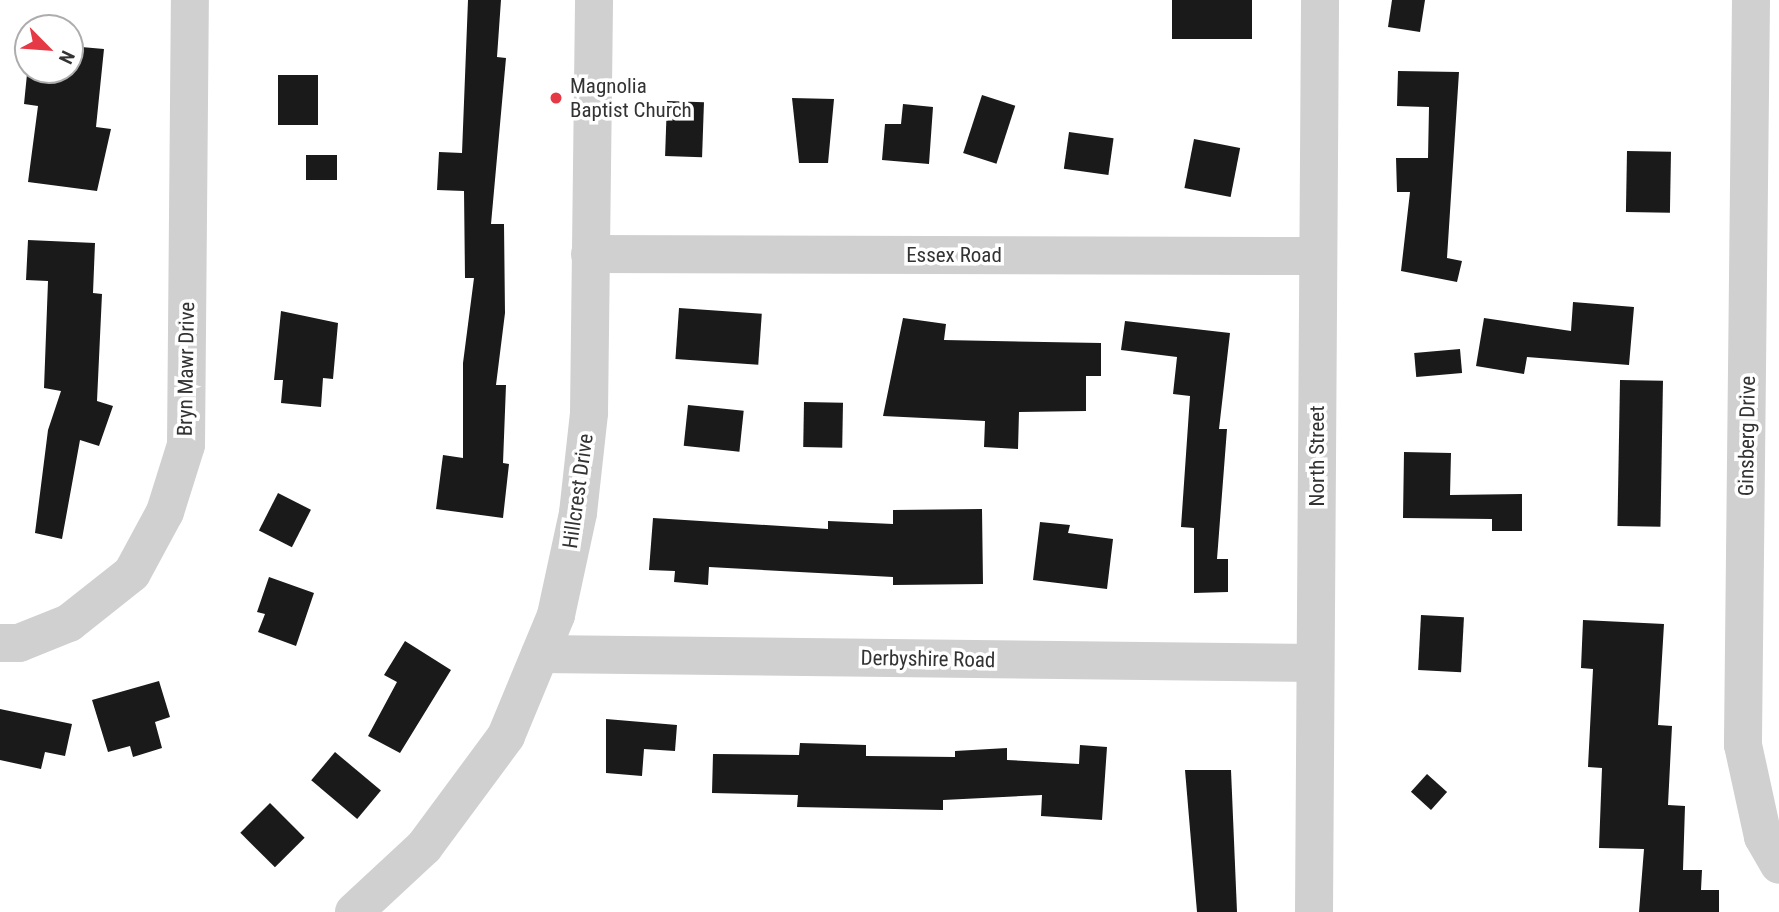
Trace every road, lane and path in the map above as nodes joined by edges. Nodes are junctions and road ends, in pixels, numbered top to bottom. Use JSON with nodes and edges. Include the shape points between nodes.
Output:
{"nodes":[{"id":1,"x":190,"y":0,"type":"edge"},
{"id":2,"x":594,"y":0,"type":"edge"},
{"id":3,"x":1320,"y":0,"type":"edge"},
{"id":4,"x":1751,"y":0,"type":"edge"},
{"id":5,"x":590,"y":254,"type":"junction"},
{"id":6,"x":1318,"y":256,"type":"junction"},
{"id":7,"x":0,"y":643,"type":"edge"},
{"id":8,"x":540,"y":654,"type":"junction"},
{"id":9,"x":1315,"y":663,"type":"junction"},
{"id":10,"x":1779,"y":865,"type":"edge"},
{"id":11,"x":354,"y":912,"type":"edge"},
{"id":12,"x":1314,"y":912,"type":"edge"}],
"edges":[{"from":1,"to":7,"type":"street","name":"Bryn Mawr Drive","via":[[186,446],[165,512],[132,573],[69,623],[19,643]]},
{"from":2,"to":5,"type":"street","name":"Hillcrest Drive"},
{"from":3,"to":6,"type":"street","name":"North Street"},
{"from":4,"to":10,"type":"street","name":"Ginsberg Drive","via":[[1744,745],[1763,837]]},
{"from":5,"to":6,"type":"street","name":"Essex Road"},
{"from":5,"to":8,"type":"street","name":"Hillcrest Drive","via":[[589,413],[578,513],[556,615]]},
{"from":6,"to":9,"type":"street","name":"North Street"},
{"from":8,"to":9,"type":"street","name":"Derbyshire Road"},
{"from":8,"to":11,"type":"street","name":"Hillcrest Drive","via":[[506,736],[424,846]]},
{"from":9,"to":12,"type":"street","name":"North Street"}]}
